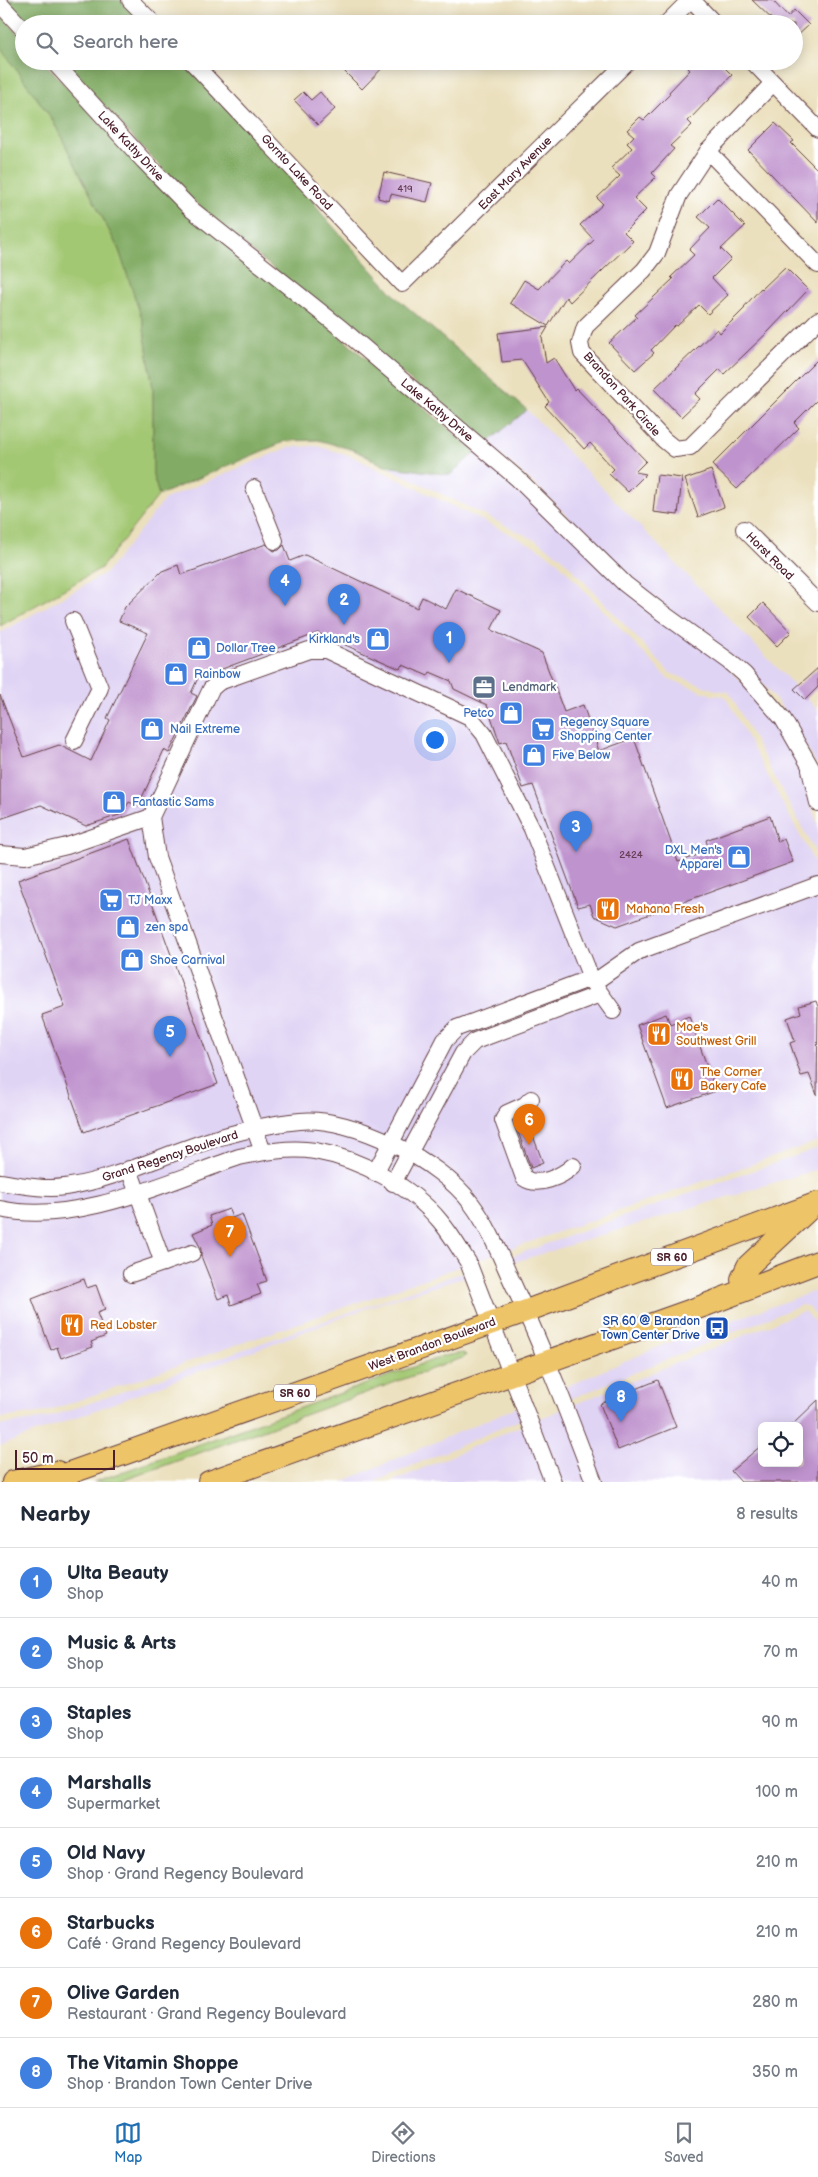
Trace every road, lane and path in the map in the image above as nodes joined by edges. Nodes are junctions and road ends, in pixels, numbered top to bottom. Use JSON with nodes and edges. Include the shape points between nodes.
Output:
{"nodes":[{"id":1,"x":130,"y":0,"type":"edge"},
{"id":2,"x":691,"y":0,"type":"edge"},
{"id":3,"x":0,"y":4,"type":"edge"},
{"id":4,"x":145,"y":15,"type":"edge"},
{"id":5,"x":675,"y":15,"type":"edge"},
{"id":6,"x":706,"y":15,"type":"edge"},
{"id":7,"x":15,"y":20,"type":"edge"},
{"id":8,"x":61,"y":70,"type":"edge"},
{"id":9,"x":200,"y":70,"type":"edge"},
{"id":10,"x":619,"y":70,"type":"edge"},
{"id":11,"x":761,"y":70,"type":"edge"},
{"id":12,"x":773,"y":82,"type":"junction"},
{"id":13,"x":818,"y":130,"type":"edge"},
{"id":14,"x":708,"y":150,"type":"junction"},
{"id":15,"x":818,"y":264,"type":"edge"},
{"id":16,"x":402,"y":284,"type":"joint"},
{"id":17,"x":818,"y":320,"type":"edge"},
{"id":18,"x":254,"y":488,"type":"dead end"},
{"id":19,"x":744,"y":529,"type":"dead end"},
{"id":20,"x":275,"y":541,"type":"dead end"},
{"id":21,"x":818,"y":603,"type":"edge"},
{"id":22,"x":73,"y":621,"type":"dead end"},
{"id":23,"x":74,"y":741,"type":"dead end"},
{"id":24,"x":814,"y":774,"type":"edge"},
{"id":25,"x":818,"y":803,"type":"edge"},
{"id":26,"x":151,"y":817,"type":"junction"},
{"id":27,"x":0,"y":854,"type":"edge"},
{"id":28,"x":818,"y":885,"type":"edge"},
{"id":29,"x":595,"y":985,"type":"junction"},
{"id":30,"x":612,"y":1011,"type":"dead end"},
{"id":31,"x":531,"y":1099,"type":"dead end"},
{"id":32,"x":255,"y":1129,"type":"junction"},
{"id":33,"x":391,"y":1142,"type":"junction"},
{"id":34,"x":263,"y":1152,"type":"junction"},
{"id":35,"x":410,"y":1152,"type":"junction"},
{"id":36,"x":573,"y":1166,"type":"dead end"},
{"id":37,"x":129,"y":1169,"type":"junction"},
{"id":38,"x":375,"y":1173,"type":"junction"},
{"id":39,"x":0,"y":1182,"type":"edge"},
{"id":40,"x":393,"y":1183,"type":"junction"},
{"id":41,"x":137,"y":1192,"type":"junction"},
{"id":42,"x":817,"y":1203,"type":"edge"},
{"id":43,"x":0,"y":1209,"type":"edge"},
{"id":44,"x":192,"y":1253,"type":"dead end"},
{"id":45,"x":818,"y":1262,"type":"edge"},
{"id":46,"x":163,"y":1263,"type":"junction"},
{"id":47,"x":132,"y":1274,"type":"dead end"},
{"id":48,"x":744,"y":1290,"type":"junction"},
{"id":49,"x":526,"y":1311,"type":"junction"},
{"id":50,"x":491,"y":1323,"type":"junction"},
{"id":51,"x":547,"y":1360,"type":"junction"},
{"id":52,"x":512,"y":1373,"type":"junction"},
{"id":53,"x":100,"y":1462,"type":"junction"},
{"id":54,"x":13,"y":1482,"type":"edge"},
{"id":55,"x":44,"y":1482,"type":"edge"},
{"id":56,"x":209,"y":1482,"type":"edge"},
{"id":57,"x":553,"y":1482,"type":"edge"},
{"id":58,"x":594,"y":1482,"type":"edge"}],
"edges":[{"from":1,"to":4,"type":"street"},
{"from":2,"to":5,"type":"street"},
{"from":2,"to":6,"type":"street"},
{"from":3,"to":7,"type":"street"},
{"from":8,"to":24,"type":"street","name":"Lake Kathy Drive","via":[[144,161],[205,220],[342,329],[518,479],[625,584],[744,674],[783,719]]},
{"from":9,"to":16,"type":"street","name":"Gornto Lake Road"},
{"from":10,"to":16,"type":"street","name":"East Mary Avenue"},
{"from":11,"to":12,"type":"street"},
{"from":12,"to":13,"type":"street"},
{"from":12,"to":14,"type":"street","name":"Brandon Park Circle"},
{"from":14,"to":15,"type":"street"},
{"from":14,"to":17,"type":"street","name":"Brandon Park Circle","via":[[679,195],[657,253],[644,270],[585,327],[580,344],[582,353],[675,450],[690,447]]},
{"from":18,"to":20,"type":"street"},
{"from":19,"to":21,"type":"street","name":"Horst Road"},
{"from":22,"to":23,"type":"street","via":[[100,688]]},
{"from":24,"to":25,"type":"street","name":"Lake Kathy Drive"},
{"from":26,"to":27,"type":"street","via":[[67,846],[25,856]]},
{"from":26,"to":29,"type":"street","via":[[211,689],[219,682],[309,650],[326,650],[475,722],[532,829]]},
{"from":26,"to":32,"type":"street","via":[[157,857]]},
{"from":28,"to":29,"type":"street","via":[[639,951]]},
{"from":29,"to":30,"type":"street"},
{"from":29,"to":33,"type":"street","via":[[474,1021],[451,1033]]},
{"from":29,"to":35,"type":"street","via":[[470,1046],[463,1053]]},
{"from":31,"to":36,"type":"street","via":[[506,1113],[503,1120],[524,1178],[539,1182],[566,1173]]},
{"from":32,"to":33,"type":"street","name":"Grand Regency Boulevard","via":[[301,1121],[319,1122]]},
{"from":32,"to":34,"type":"street"},
{"from":32,"to":37,"type":"street","name":"Grand Regency Boulevard","via":[[228,1134]]},
{"from":33,"to":35,"type":"street","name":"Grand Regency Boulevard"},
{"from":33,"to":38,"type":"street"},
{"from":34,"to":38,"type":"street","name":"Grand Regency Boulevard","via":[[314,1151]]},
{"from":34,"to":41,"type":"street","name":"Grand Regency Boulevard"},
{"from":35,"to":40,"type":"street"},
{"from":35,"to":49,"type":"street","name":"Grand Regency Boulevard","via":[[470,1201],[486,1226]]},
{"from":37,"to":39,"type":"street","name":"Grand Regency Boulevard","via":[[91,1182],[63,1187],[35,1188]]},
{"from":37,"to":41,"type":"street"},
{"from":38,"to":40,"type":"street","name":"Grand Regency Boulevard"},
{"from":40,"to":50,"type":"street","name":"Grand Regency Boulevard","via":[[421,1202],[454,1239],[468,1262]]},
{"from":41,"to":43,"type":"street","name":"Grand Regency Boulevard","via":[[65,1212]]},
{"from":41,"to":46,"type":"street"},
{"from":42,"to":48,"type":"highway","via":[[748,1266],[742,1279]]},
{"from":42,"to":49,"type":"highway","name":"West Brandon Boulevard","number":"SR 60"},
{"from":44,"to":46,"type":"street"},
{"from":45,"to":48,"type":"highway"},
{"from":46,"to":47,"type":"street"},
{"from":48,"to":51,"type":"highway"},
{"from":49,"to":50,"type":"highway","name":"West Brandon Boulevard","number":"SR 60"},
{"from":49,"to":51,"type":"street","name":"Grand Regency Boulevard"},
{"from":50,"to":52,"type":"street","name":"Grand Regency Boulevard"},
{"from":50,"to":53,"type":"highway","name":"West Brandon Boulevard","number":"SR 60"},
{"from":51,"to":52,"type":"highway"},
{"from":51,"to":58,"type":"street","name":"Grand Regency Boulevard"},
{"from":52,"to":56,"type":"highway"},
{"from":52,"to":57,"type":"street","name":"Grand Regency Boulevard"},
{"from":53,"to":54,"type":"highway"},
{"from":53,"to":55,"type":"highway","name":"West Brandon Boulevard","number":"SR 60"}]}
